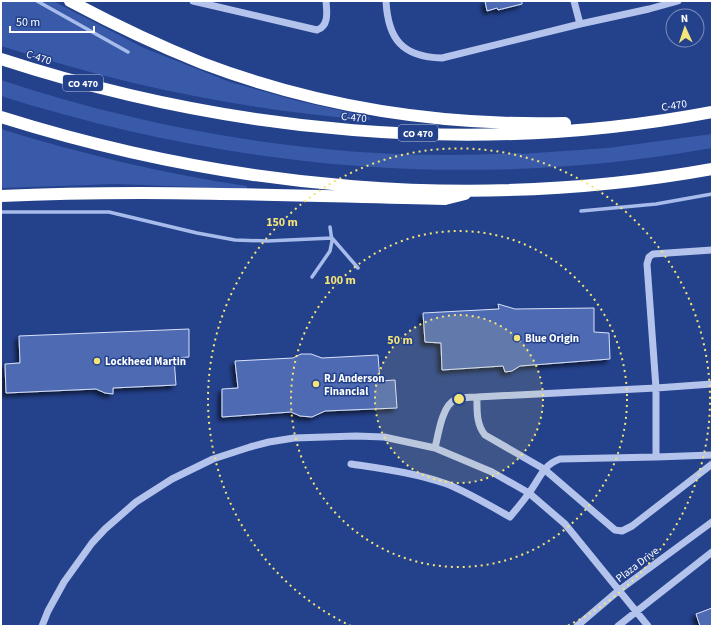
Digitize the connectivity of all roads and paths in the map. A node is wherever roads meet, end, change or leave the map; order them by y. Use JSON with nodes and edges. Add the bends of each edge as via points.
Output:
{"nodes":[{"id":1,"x":70,"y":1,"type":"edge"},
{"id":2,"x":193,"y":1,"type":"edge"},
{"id":3,"x":326,"y":1,"type":"edge"},
{"id":4,"x":386,"y":1,"type":"edge"},
{"id":5,"x":574,"y":1,"type":"edge"},
{"id":6,"x":678,"y":1,"type":"edge"},
{"id":7,"x":580,"y":24,"type":"junction"},
{"id":8,"x":1,"y":59,"type":"edge"},
{"id":9,"x":712,"y":112,"type":"edge"},
{"id":10,"x":1,"y":117,"type":"edge"},
{"id":11,"x":686,"y":117,"type":"junction"},
{"id":12,"x":712,"y":169,"type":"edge"},
{"id":13,"x":484,"y":190,"type":"junction"},
{"id":14,"x":1,"y":196,"type":"edge"},
{"id":15,"x":712,"y":250,"type":"edge"},
{"id":16,"x":712,"y":384,"type":"edge"},
{"id":17,"x":656,"y":388,"type":"junction"},
{"id":18,"x":476,"y":397,"type":"junction"},
{"id":19,"x":435,"y":448,"type":"junction"},
{"id":20,"x":712,"y":455,"type":"edge"},
{"id":21,"x":656,"y":457,"type":"junction"},
{"id":22,"x":351,"y":464,"type":"dead end"},
{"id":23,"x":712,"y":464,"type":"edge"},
{"id":24,"x":544,"y":469,"type":"junction"},
{"id":25,"x":529,"y":493,"type":"junction"},
{"id":26,"x":712,"y":522,"type":"edge"},
{"id":27,"x":712,"y":552,"type":"edge"},
{"id":28,"x":618,"y":591,"type":"junction"},
{"id":29,"x":636,"y":611,"type":"junction"},
{"id":30,"x":42,"y":626,"type":"edge"},
{"id":31,"x":577,"y":626,"type":"edge"},
{"id":32,"x":618,"y":626,"type":"edge"},
{"id":33,"x":648,"y":626,"type":"edge"}],
"edges":[{"from":1,"to":11,"type":"highway","via":[[147,40],[212,67],[291,92],[368,109],[500,123],[566,123],[658,114]]},
{"from":2,"to":3,"type":"street","via":[[317,30],[325,25]]},
{"from":4,"to":7,"type":"street","via":[[387,16],[397,41],[421,57],[442,58]]},
{"from":5,"to":7,"type":"street"},
{"from":6,"to":7,"type":"street"},
{"from":8,"to":11,"type":"highway","name":"C-470","number":"CO 470","via":[[85,84],[175,105],[258,120],[350,130],[504,134],[610,127]]},
{"from":9,"to":11,"type":"highway","name":"C-470","number":"CO 470"},
{"from":10,"to":13,"type":"highway","via":[[110,148],[242,174],[359,187]]},
{"from":12,"to":13,"type":"highway","via":[[609,183]]},
{"from":13,"to":14,"type":"highway","via":[[445,199],[170,193]]},
{"from":15,"to":17,"type":"street","via":[[653,254],[649,258],[647,264]]},
{"from":16,"to":17,"type":"street"},
{"from":17,"to":18,"type":"street"},
{"from":17,"to":21,"type":"street"},
{"from":18,"to":19,"type":"street","via":[[451,401],[443,415]]},
{"from":18,"to":24,"type":"street","via":[[480,429],[485,435]]},
{"from":19,"to":25,"type":"street","via":[[492,472]]},
{"from":19,"to":30,"type":"street","via":[[384,437],[294,438],[243,449],[188,470],[142,498],[105,529],[64,582]]},
{"from":20,"to":21,"type":"street"},
{"from":21,"to":24,"type":"street","via":[[560,459]]},
{"from":22,"to":25,"type":"street","via":[[399,471],[432,480],[465,492],[510,517]]},
{"from":23,"to":24,"type":"street","via":[[622,531],[615,530]]},
{"from":24,"to":25,"type":"street"},
{"from":25,"to":28,"type":"street","via":[[565,524]]},
{"from":26,"to":28,"type":"street","name":"Plaza Drive"},
{"from":27,"to":29,"type":"street"},
{"from":28,"to":29,"type":"street"},
{"from":28,"to":31,"type":"street","name":"Plaza Drive"},
{"from":29,"to":32,"type":"street"},
{"from":29,"to":33,"type":"street"}]}
